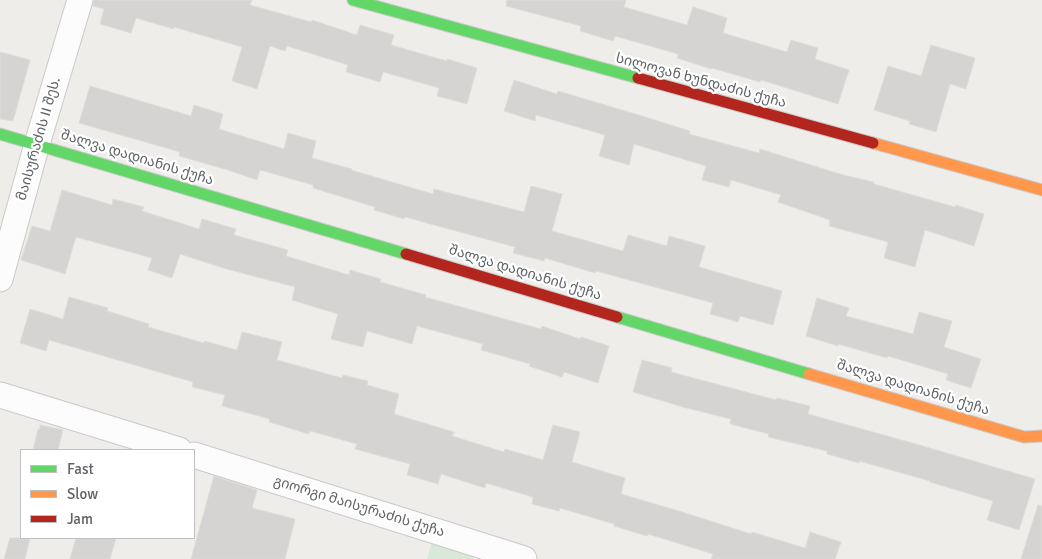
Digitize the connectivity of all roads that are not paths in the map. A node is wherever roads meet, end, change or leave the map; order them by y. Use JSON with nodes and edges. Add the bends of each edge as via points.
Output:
{"nodes":[{"id":1,"x":80,"y":0,"type":"edge"},
{"id":2,"x":353,"y":0,"type":"edge"},
{"id":3,"x":0,"y":134,"type":"edge"},
{"id":4,"x":37,"y":144,"type":"junction"},
{"id":5,"x":1042,"y":190,"type":"edge"},
{"id":6,"x":0,"y":278,"type":"edge"},
{"id":7,"x":0,"y":395,"type":"edge"},
{"id":8,"x":1042,"y":436,"type":"edge"},
{"id":9,"x":176,"y":449,"type":"edge"},
{"id":10,"x":195,"y":455,"type":"edge"},
{"id":11,"x":524,"y":559,"type":"edge"}],
"edges":[{"from":1,"to":4,"type":"street","name":"მაისურაძის II შეს."},
{"from":2,"to":5,"type":"street","name":"სილოვან ხუნდაძის ქუჩა"},
{"from":3,"to":4,"type":"street","name":"შალვა დადიანის ქუჩა"},
{"from":4,"to":6,"type":"street","name":"მაისურაძის II შეს."},
{"from":4,"to":8,"type":"street","name":"შალვა დადიანის ქუჩა","via":[[1015,434]]},
{"from":7,"to":9,"type":"street"},
{"from":10,"to":11,"type":"street","name":"გიორგი მაისურაძის ქუჩა"}]}
